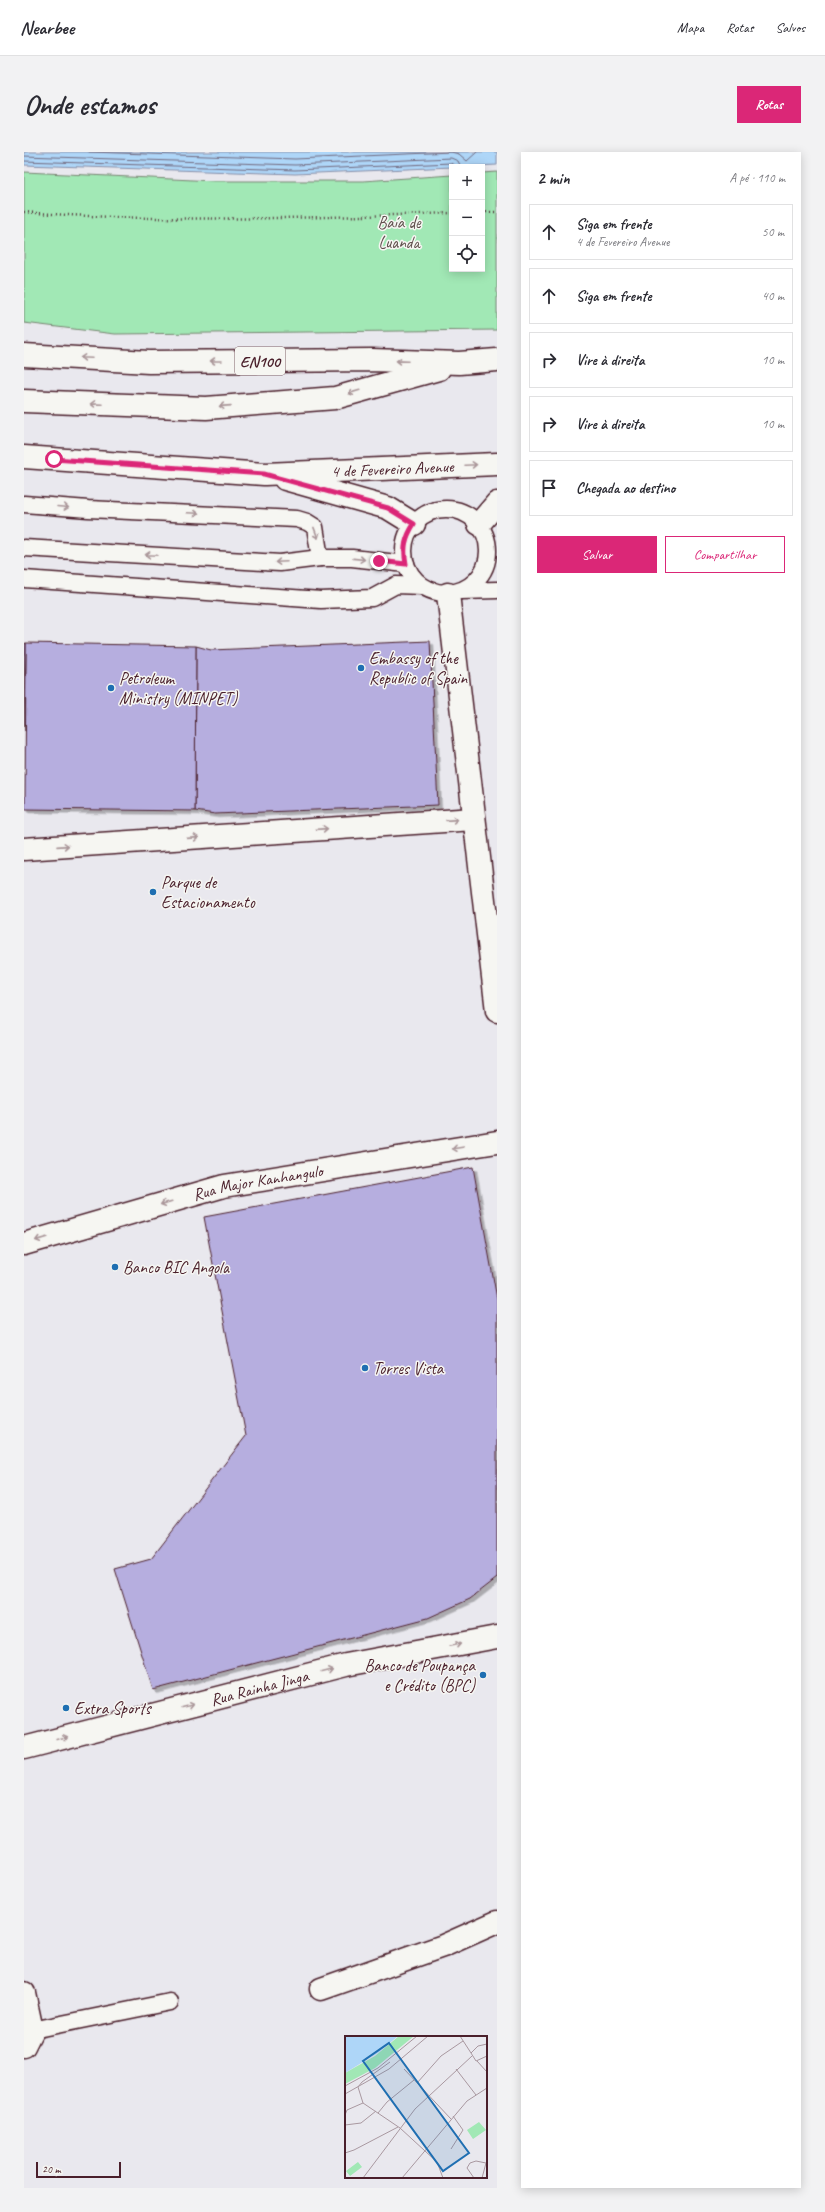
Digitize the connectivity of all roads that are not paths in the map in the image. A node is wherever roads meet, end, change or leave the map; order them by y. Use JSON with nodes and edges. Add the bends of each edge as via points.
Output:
{"nodes":[{"id":1,"x":24,"y":355,"type":"edge"},
{"id":2,"x":497,"y":360,"type":"edge"},
{"id":3,"x":459,"y":363,"type":"junction"},
{"id":4,"x":24,"y":401,"type":"edge"},
{"id":5,"x":24,"y":457,"type":"edge"},
{"id":6,"x":497,"y":464,"type":"edge"},
{"id":7,"x":264,"y":474,"type":"junction"},
{"id":8,"x":497,"y":503,"type":"edge"},
{"id":9,"x":24,"y":504,"type":"edge"},
{"id":10,"x":414,"y":524,"type":"junction"},
{"id":11,"x":479,"y":524,"type":"junction"},
{"id":12,"x":24,"y":548,"type":"edge"},
{"id":13,"x":320,"y":558,"type":"junction"},
{"id":14,"x":493,"y":561,"type":"edge"},
{"id":15,"x":406,"y":564,"type":"junction"},
{"id":16,"x":24,"y":579,"type":"edge"},
{"id":17,"x":422,"y":586,"type":"junction"},
{"id":18,"x":497,"y":590,"type":"edge"},
{"id":19,"x":455,"y":592,"type":"junction"},
{"id":20,"x":474,"y":819,"type":"junction"},
{"id":21,"x":24,"y":849,"type":"edge"},
{"id":22,"x":489,"y":878,"type":"edge"},
{"id":23,"x":497,"y":1011,"type":"edge"},
{"id":24,"x":497,"y":1142,"type":"edge"},
{"id":25,"x":24,"y":1244,"type":"edge"},
{"id":26,"x":497,"y":1637,"type":"edge"},
{"id":27,"x":24,"y":1748,"type":"edge"},
{"id":28,"x":497,"y":1922,"type":"edge"},
{"id":29,"x":321,"y":1989,"type":"dead end"},
{"id":30,"x":24,"y":1997,"type":"edge"},
{"id":31,"x":170,"y":2002,"type":"dead end"},
{"id":32,"x":28,"y":2038,"type":"edge"}],
"edges":[{"from":3,"to":1,"type":"street","number":"EN100","one_way":true,"via":[[372,360],[149,362]]},
{"from":2,"to":3,"type":"street","number":"EN100"},
{"from":3,"to":4,"type":"street","number":"EN100","one_way":true,"via":[[335,398],[206,408]]},
{"from":5,"to":7,"type":"street","name":"4 de Fevereiro Avenue"},
{"from":7,"to":6,"type":"street","name":"4 de Fevereiro Avenue","one_way":true},
{"from":7,"to":10,"type":"street","via":[[388,508]]},
{"from":8,"to":11,"type":"street"},
{"from":9,"to":13,"type":"lane","one_way":true,"via":[[297,519],[315,528]]},
{"from":10,"to":11,"type":"lane","via":[[424,515],[439,509],[467,514]]},
{"from":10,"to":15,"type":"lane","via":[[406,536]]},
{"from":11,"to":14,"type":"lane"},
{"from":13,"to":12,"type":"lane","one_way":true,"via":[[280,563]]},
{"from":13,"to":15,"type":"lane","one_way":true,"via":[[352,558]]},
{"from":14,"to":19,"type":"lane","via":[[474,584]]},
{"from":15,"to":17,"type":"lane","via":[[412,576]]},
{"from":16,"to":17,"type":"lane","via":[[321,600],[372,598],[396,585]]},
{"from":17,"to":19,"type":"lane","via":[[434,592]]},
{"from":18,"to":19,"type":"lane"},
{"from":19,"to":20,"type":"street"},
{"from":21,"to":20,"type":"street","one_way":true},
{"from":20,"to":22,"type":"street"},
{"from":22,"to":23,"type":"street"},
{"from":24,"to":25,"type":"street","name":"Rua Major Kanhangulo","one_way":true,"via":[[224,1186]]},
{"from":27,"to":26,"type":"street","name":"Rua Rainha Jinga","one_way":true,"via":[[346,1665]]},
{"from":28,"to":29,"type":"street","via":[[443,1946]]},
{"from":30,"to":32,"type":"street"},
{"from":31,"to":32,"type":"lane"}]}
